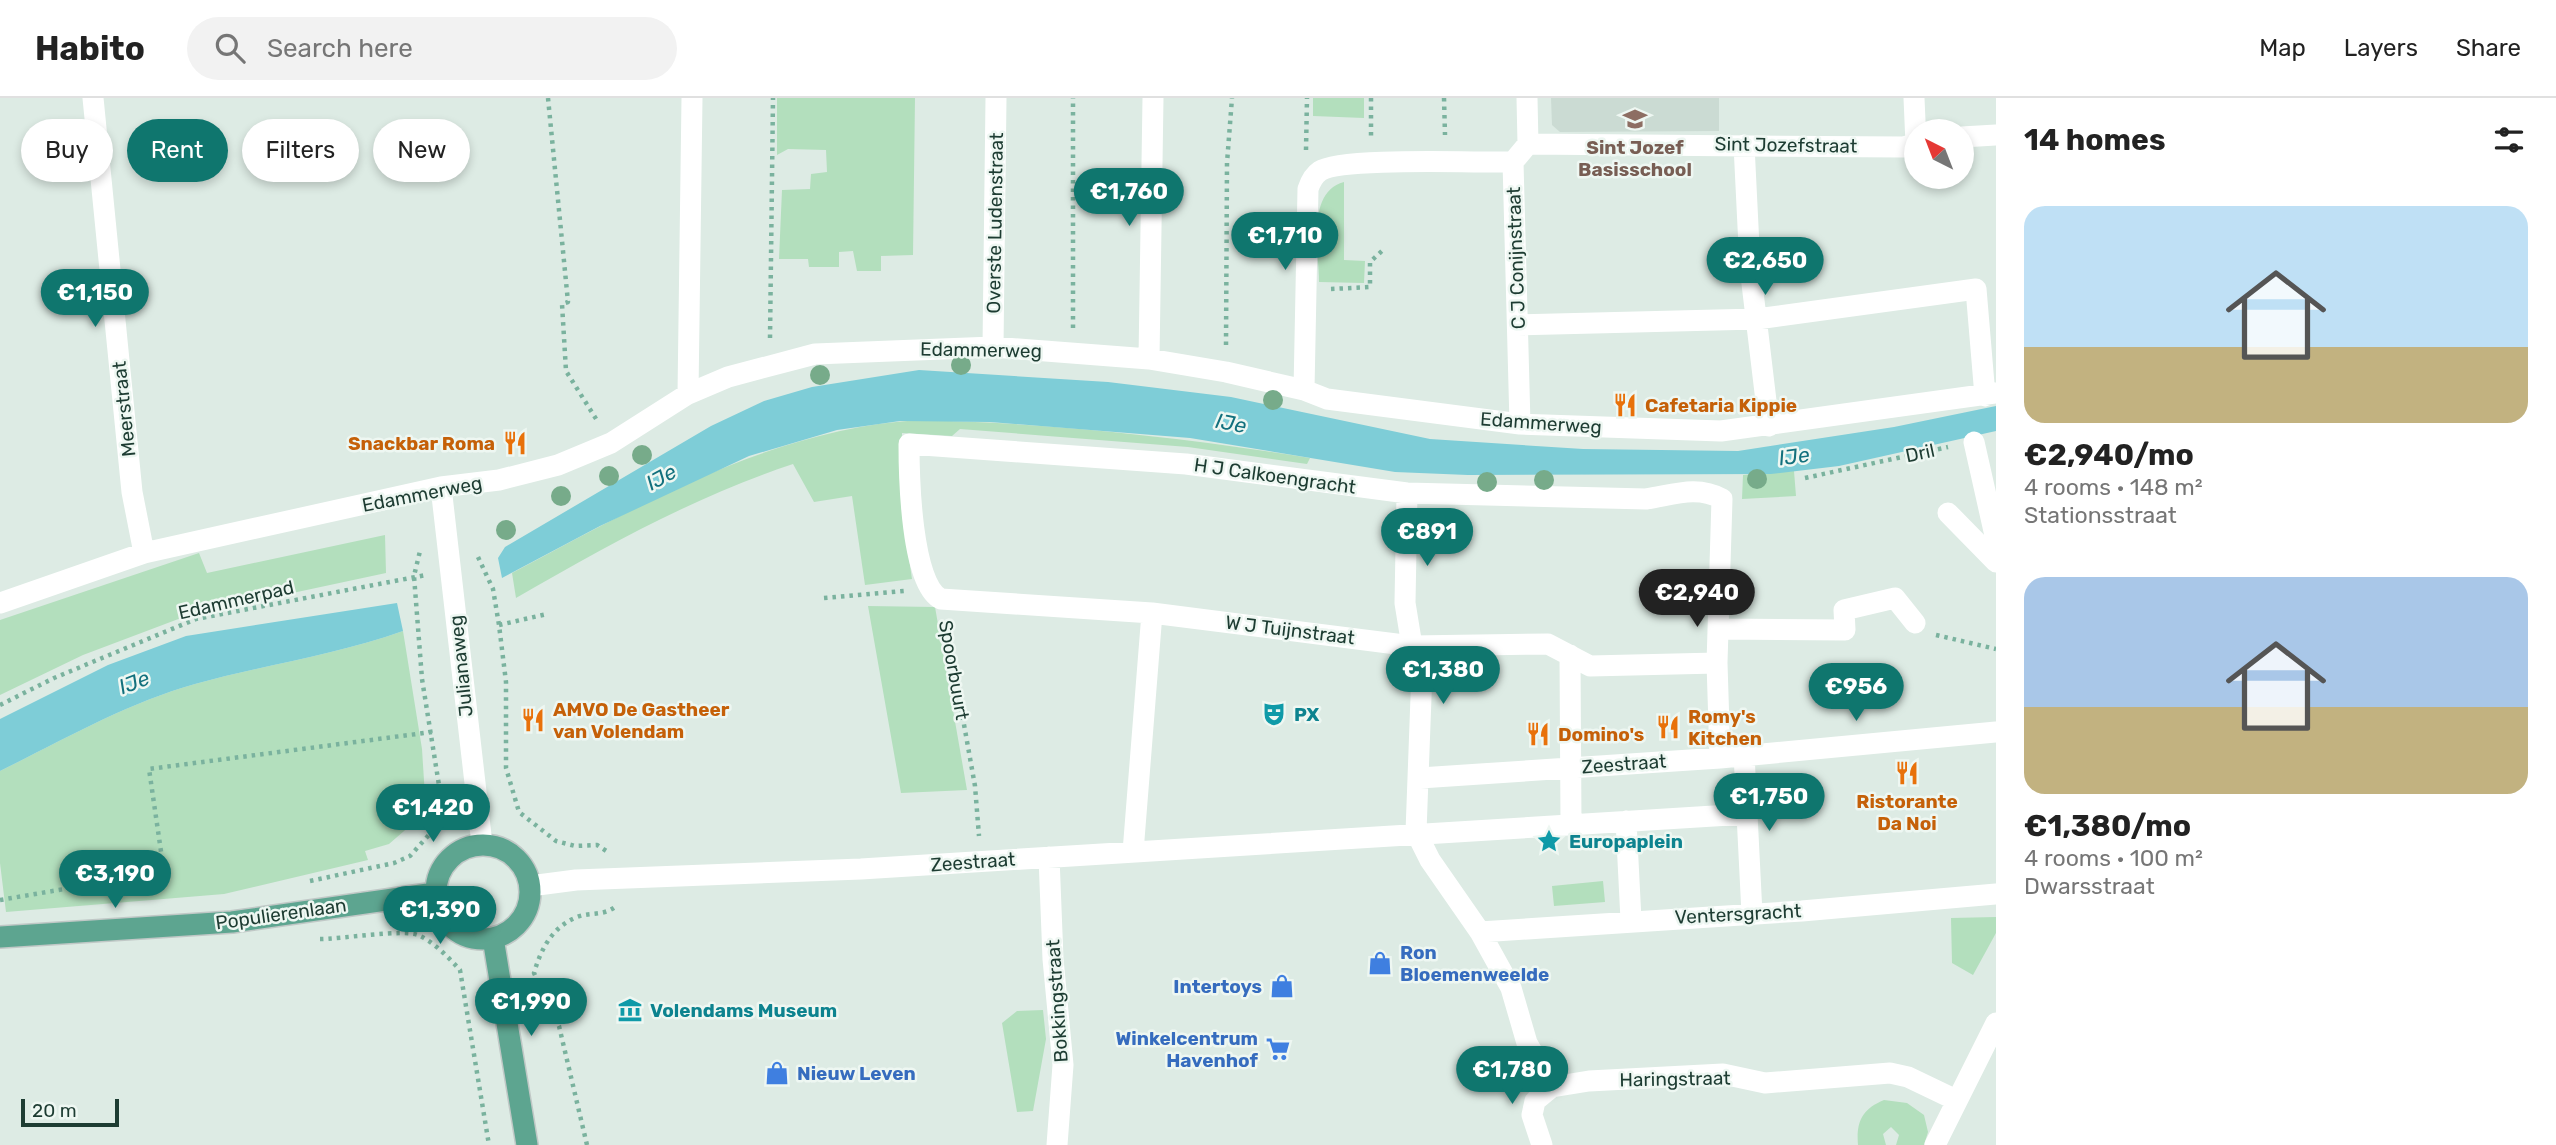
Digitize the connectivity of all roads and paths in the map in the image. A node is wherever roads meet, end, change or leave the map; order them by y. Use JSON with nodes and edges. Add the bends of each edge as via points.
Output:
{"nodes":[{"id":1,"x":93,"y":98,"type":"edge"},
{"id":2,"x":548,"y":98,"type":"edge"},
{"id":3,"x":692,"y":98,"type":"edge"},
{"id":4,"x":773,"y":98,"type":"edge"},
{"id":5,"x":996,"y":98,"type":"edge"},
{"id":6,"x":1073,"y":98,"type":"edge"},
{"id":7,"x":1153,"y":98,"type":"edge"},
{"id":8,"x":1231,"y":98,"type":"edge"},
{"id":9,"x":1307,"y":98,"type":"edge"},
{"id":10,"x":1371,"y":98,"type":"edge"},
{"id":11,"x":1444,"y":98,"type":"edge"},
{"id":12,"x":1527,"y":98,"type":"edge"},
{"id":13,"x":1914,"y":98,"type":"edge"},
{"id":14,"x":1915,"y":119,"type":"edge"},
{"id":15,"x":1996,"y":135,"type":"edge"},
{"id":16,"x":1974,"y":136,"type":"edge"},
{"id":17,"x":1528,"y":144,"type":"junction"},
{"id":18,"x":1744,"y":145,"type":"junction"},
{"id":19,"x":1904,"y":147,"type":"edge"},
{"id":20,"x":1513,"y":162,"type":"junction"},
{"id":21,"x":1371,"y":163,"type":"junction"},
{"id":22,"x":1445,"y":163,"type":"junction"},
{"id":23,"x":1319,"y":172,"type":"junction"},
{"id":24,"x":1383,"y":250,"type":"dead end"},
{"id":25,"x":1306,"y":290,"type":"junction"},
{"id":26,"x":1757,"y":319,"type":"junction"},
{"id":27,"x":1518,"y":325,"type":"junction"},
{"id":28,"x":993,"y":347,"type":"junction"},
{"id":29,"x":1073,"y":354,"type":"junction"},
{"id":30,"x":1149,"y":359,"type":"junction"},
{"id":31,"x":770,"y":363,"type":"junction"},
{"id":32,"x":1226,"y":372,"type":"junction"},
{"id":33,"x":1304,"y":390,"type":"junction"},
{"id":34,"x":688,"y":394,"type":"junction"},
{"id":35,"x":1990,"y":395,"type":"edge"},
{"id":36,"x":593,"y":414,"type":"dead end"},
{"id":37,"x":1520,"y":424,"type":"junction"},
{"id":38,"x":1769,"y":426,"type":"junction"},
{"id":39,"x":1974,"y":442,"type":"joint"},
{"id":40,"x":1805,"y":478,"type":"dead end"},
{"id":41,"x":441,"y":487,"type":"junction"},
{"id":42,"x":1407,"y":493,"type":"junction"},
{"id":43,"x":1948,"y":513,"type":"dead end"},
{"id":44,"x":1996,"y":540,"type":"edge"},
{"id":45,"x":422,"y":545,"type":"dead end"},
{"id":46,"x":475,"y":548,"type":"dead end"},
{"id":47,"x":144,"y":553,"type":"junction"},
{"id":48,"x":1996,"y":562,"type":"edge"},
{"id":49,"x":451,"y":572,"type":"junction"},
{"id":50,"x":414,"y":576,"type":"junction"},
{"id":51,"x":935,"y":594,"type":"junction"},
{"id":52,"x":824,"y":598,"type":"dead end"},
{"id":53,"x":0,"y":603,"type":"edge"},
{"id":54,"x":1152,"y":613,"type":"junction"},
{"id":55,"x":547,"y":614,"type":"dead end"},
{"id":56,"x":1915,"y":622,"type":"joint"},
{"id":57,"x":499,"y":625,"type":"junction"},
{"id":58,"x":1718,"y":629,"type":"junction"},
{"id":59,"x":1412,"y":646,"type":"junction"},
{"id":60,"x":1996,"y":649,"type":"edge"},
{"id":61,"x":1570,"y":655,"type":"junction"},
{"id":62,"x":1717,"y":663,"type":"junction"},
{"id":63,"x":0,"y":705,"type":"edge"},
{"id":64,"x":432,"y":732,"type":"junction"},
{"id":65,"x":1996,"y":732,"type":"edge"},
{"id":66,"x":1744,"y":754,"type":"junction"},
{"id":67,"x":1720,"y":758,"type":"junction"},
{"id":68,"x":1569,"y":768,"type":"junction"},
{"id":69,"x":1420,"y":778,"type":"junction"},
{"id":70,"x":1746,"y":814,"type":"junction"},
{"id":71,"x":1626,"y":821,"type":"junction"},
{"id":72,"x":1571,"y":824,"type":"junction"},
{"id":73,"x":1416,"y":832,"type":"junction"},
{"id":74,"x":482,"y":844,"type":"junction"},
{"id":75,"x":1133,"y":852,"type":"junction"},
{"id":76,"x":615,"y":856,"type":"dead end"},
{"id":77,"x":1049,"y":857,"type":"junction"},
{"id":78,"x":982,"y":862,"type":"junction"},
{"id":79,"x":300,"y":884,"type":"dead end"},
{"id":80,"x":530,"y":886,"type":"junction"},
{"id":81,"x":435,"y":893,"type":"junction"},
{"id":82,"x":1996,"y":894,"type":"edge"},
{"id":83,"x":0,"y":900,"type":"edge"},
{"id":84,"x":617,"y":905,"type":"dead end"},
{"id":85,"x":1752,"y":914,"type":"junction"},
{"id":86,"x":1631,"y":920,"type":"junction"},
{"id":87,"x":1480,"y":932,"type":"junction"},
{"id":88,"x":0,"y":937,"type":"edge"},
{"id":89,"x":493,"y":938,"type":"junction"},
{"id":90,"x":312,"y":940,"type":"dead end"},
{"id":91,"x":1996,"y":1023,"type":"edge"},
{"id":92,"x":1552,"y":1087,"type":"junction"},
{"id":93,"x":1956,"y":1100,"type":"junction"},
{"id":94,"x":1938,"y":1140,"type":"edge"},
{"id":95,"x":489,"y":1145,"type":"edge"},
{"id":96,"x":527,"y":1145,"type":"edge"},
{"id":97,"x":587,"y":1145,"type":"edge"},
{"id":98,"x":1057,"y":1145,"type":"edge"},
{"id":99,"x":1542,"y":1145,"type":"edge"}],
"edges":[{"from":1,"to":47,"type":"street","name":"Meerstraat","via":[[132,492]]},
{"from":2,"to":36,"type":"path","via":[[568,302],[562,304],[566,371]]},
{"from":3,"to":34,"type":"street"},
{"from":4,"to":31,"type":"path"},
{"from":5,"to":28,"type":"street","name":"Overste Ludenstraat"},
{"from":6,"to":29,"type":"path"},
{"from":7,"to":30,"type":"street"},
{"from":8,"to":32,"type":"path"},
{"from":9,"to":23,"type":"path","via":[[1306,153]]},
{"from":10,"to":21,"type":"path"},
{"from":11,"to":22,"type":"path"},
{"from":12,"to":17,"type":"street"},
{"from":13,"to":14,"type":"street"},
{"from":15,"to":16,"type":"street"},
{"from":17,"to":18,"type":"street","name":"Sint Jozefstraat"},
{"from":17,"to":20,"type":"street","name":"C J Conijnstraat"},
{"from":18,"to":19,"type":"street","name":"Sint Jozefstraat"},
{"from":18,"to":26,"type":"street"},
{"from":20,"to":22,"type":"street"},
{"from":20,"to":27,"type":"street","name":"C J Conijnstraat"},
{"from":21,"to":22,"type":"street"},
{"from":21,"to":23,"type":"street"},
{"from":23,"to":25,"type":"street","via":[[1308,189]]},
{"from":24,"to":25,"type":"path","via":[[1370,262],[1370,287]]},
{"from":25,"to":33,"type":"street"},
{"from":26,"to":27,"type":"street"},
{"from":26,"to":35,"type":"street","via":[[1976,289]]},
{"from":26,"to":38,"type":"street"},
{"from":27,"to":37,"type":"street","name":"C J Conijnstraat"},
{"from":28,"to":29,"type":"street","name":"Edammerweg"},
{"from":28,"to":31,"type":"street","name":"Edammerweg","via":[[855,350]]},
{"from":29,"to":30,"type":"street","name":"Edammerweg"},
{"from":30,"to":32,"type":"street","name":"Edammerweg"},
{"from":31,"to":34,"type":"street","name":"Edammerweg"},
{"from":32,"to":33,"type":"street","name":"Edammerweg"},
{"from":33,"to":37,"type":"street","name":"Edammerweg","via":[[1355,404]]},
{"from":34,"to":41,"type":"street","name":"Edammerweg","via":[[639,428],[584,456],[499,480]]},
{"from":35,"to":38,"type":"street","name":"Edammerweg"},
{"from":37,"to":38,"type":"street","name":"Edammerweg","via":[[1721,431]]},
{"from":39,"to":40,"type":"path","name":"Dril"},
{"from":39,"to":44,"type":"street"},
{"from":41,"to":47,"type":"street","name":"Edammerweg"},
{"from":41,"to":49,"type":"street","name":"Julianaweg"},
{"from":42,"to":51,"type":"street","name":"H J Calkoengracht","via":[[1186,464],[909,444],[922,574]]},
{"from":42,"to":58,"type":"street","name":"H J Calkoengracht","via":[[1646,499],[1699,491],[1722,499]]},
{"from":42,"to":59,"type":"street","via":[[1405,603]]},
{"from":43,"to":48,"type":"street"},
{"from":45,"to":50,"type":"path"},
{"from":46,"to":57,"type":"path","via":[[493,590]]},
{"from":47,"to":53,"type":"street","name":"Edammerweg"},
{"from":49,"to":50,"type":"path","name":"Edammerpad"},
{"from":49,"to":74,"type":"street","name":"Julianaweg"},
{"from":50,"to":63,"type":"path","name":"Edammerpad","via":[[196,620]]},
{"from":50,"to":64,"type":"path","via":[[422,679]]},
{"from":51,"to":52,"type":"path"},
{"from":51,"to":54,"type":"street","name":"W J Tuijnstraat"},
{"from":51,"to":78,"type":"path","name":"Spoorbuurt","via":[[975,786]]},
{"from":54,"to":59,"type":"street","name":"W J Tuijnstraat"},
{"from":54,"to":75,"type":"street"},
{"from":55,"to":57,"type":"path"},
{"from":56,"to":58,"type":"street","via":[[1895,598],[1844,610],[1845,629]]},
{"from":56,"to":60,"type":"path","via":[[1925,633]]},
{"from":57,"to":76,"type":"path","via":[[506,682],[506,768],[519,811],[556,841],[597,845]]},
{"from":58,"to":62,"type":"street"},
{"from":59,"to":61,"type":"street","name":"W J Tuijnstraat","via":[[1548,644]]},
{"from":59,"to":69,"type":"street","via":[[1422,670]]},
{"from":61,"to":62,"type":"street","name":"W J Tuijnstraat","via":[[1590,666]]},
{"from":61,"to":68,"type":"street"},
{"from":62,"to":67,"type":"street"},
{"from":64,"to":79,"type":"path","via":[[442,804],[436,827],[424,842],[394,863]]},
{"from":64,"to":83,"type":"path","via":[[149,769],[164,872]]},
{"from":65,"to":66,"type":"street","name":"Zeestraat"},
{"from":66,"to":67,"type":"street","name":"Zeestraat"},
{"from":66,"to":70,"type":"street"},
{"from":67,"to":68,"type":"street","name":"Zeestraat"},
{"from":68,"to":69,"type":"street","name":"Zeestraat"},
{"from":68,"to":72,"type":"street"},
{"from":69,"to":73,"type":"street"},
{"from":70,"to":71,"type":"street"},
{"from":70,"to":85,"type":"street"},
{"from":71,"to":72,"type":"street"},
{"from":71,"to":86,"type":"street"},
{"from":72,"to":73,"type":"street"},
{"from":73,"to":75,"type":"street","name":"Zeestraat"},
{"from":73,"to":87,"type":"street"},
{"from":74,"to":80,"type":"main road","via":[[514,856]]},
{"from":74,"to":81,"type":"main road","via":[[464,848],[449,859],[438,874]]},
{"from":75,"to":77,"type":"street","name":"Zeestraat"},
{"from":77,"to":78,"type":"street","name":"Zeestraat"},
{"from":77,"to":98,"type":"street","name":"Bokkingstraat","via":[[1063,1065]]},
{"from":78,"to":80,"type":"street","name":"Zeestraat","via":[[576,880]]},
{"from":80,"to":89,"type":"main road","via":[[522,920]]},
{"from":81,"to":88,"type":"main road","name":"Populierenlaan","via":[[232,922]]},
{"from":81,"to":89,"type":"main road","via":[[440,913],[453,930],[472,938]]},
{"from":82,"to":85,"type":"street","name":"Ventersgracht"},
{"from":84,"to":97,"type":"path","via":[[607,912],[578,916],[555,930],[541,949],[534,973],[559,1026]]},
{"from":85,"to":86,"type":"street","name":"Ventersgracht"},
{"from":86,"to":87,"type":"street","name":"Ventersgracht"},
{"from":87,"to":92,"type":"street","via":[[1511,988],[1527,1043]]},
{"from":89,"to":96,"type":"main road"},
{"from":90,"to":95,"type":"path","via":[[401,932],[417,935],[446,954],[460,970]]},
{"from":91,"to":93,"type":"street"},
{"from":92,"to":93,"type":"street","name":"Haringstraat","via":[[1723,1074],[1765,1083],[1890,1073]]},
{"from":92,"to":99,"type":"street","via":[[1535,1101],[1532,1115]]},
{"from":93,"to":94,"type":"street"}]}
